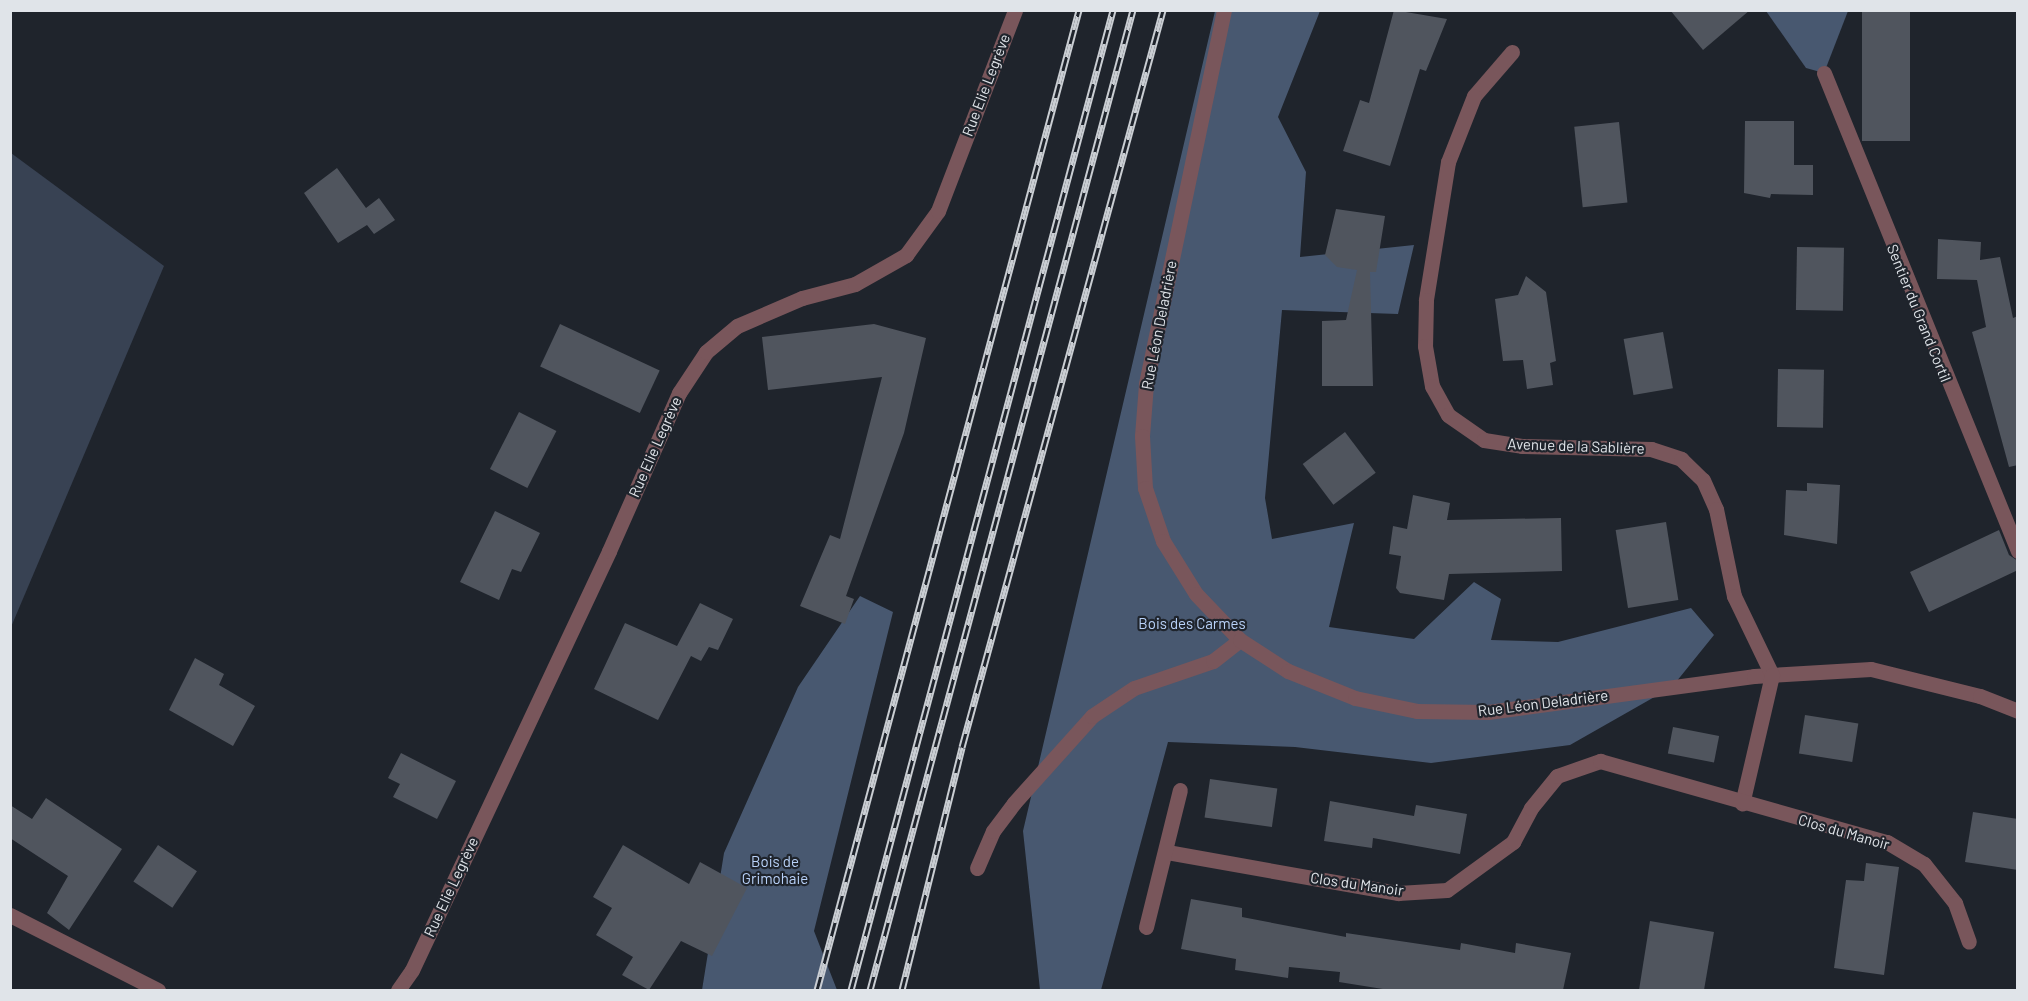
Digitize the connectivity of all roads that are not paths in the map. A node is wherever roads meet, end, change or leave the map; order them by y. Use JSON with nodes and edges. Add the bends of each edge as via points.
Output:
{"nodes":[{"id":1,"x":1015,"y":10,"type":"edge"},
{"id":2,"x":1224,"y":10,"type":"edge"},
{"id":3,"x":1512,"y":52,"type":"dead end"},
{"id":4,"x":1824,"y":73,"type":"dead end"},
{"id":5,"x":2018,"y":551,"type":"edge"},
{"id":6,"x":1240,"y":640,"type":"junction"},
{"id":7,"x":1772,"y":675,"type":"junction"},
{"id":8,"x":2018,"y":711,"type":"edge"},
{"id":9,"x":1180,"y":790,"type":"dead end"},
{"id":10,"x":1742,"y":804,"type":"junction"},
{"id":11,"x":1167,"y":852,"type":"junction"},
{"id":12,"x":976,"y":868,"type":"dead end"},
{"id":13,"x":10,"y":915,"type":"edge"},
{"id":14,"x":1146,"y":927,"type":"dead end"},
{"id":15,"x":1969,"y":942,"type":"dead end"},
{"id":16,"x":158,"y":990,"type":"edge"},
{"id":17,"x":398,"y":990,"type":"edge"}],
"edges":[{"from":1,"to":17,"type":"street","name":"Rue Elie Legrève","via":[[938,211],[906,255],[855,284],[801,298],[737,326],[706,352],[679,393],[412,970]]},
{"from":2,"to":6,"type":"street","name":"Rue Léon Deladrière","via":[[1146,384],[1142,436],[1145,488],[1163,541],[1196,594]]},
{"from":3,"to":7,"type":"street","name":"Avenue de la Sablière","via":[[1474,96],[1448,162],[1426,300],[1425,346],[1432,386],[1448,415],[1484,440],[1522,446],[1651,449],[1687,463],[1710,492],[1734,596]]},
{"from":4,"to":5,"type":"street","name":"Sentier du Grand Cortil"},
{"from":6,"to":7,"type":"street","name":"Rue Léon Deladrière","via":[[1307,679],[1355,698],[1417,711],[1488,712]]},
{"from":6,"to":12,"type":"street","via":[[1213,661],[1134,688],[1092,716],[1014,802],[993,831]]},
{"from":7,"to":8,"type":"street","name":"Rue Léon Deladrière","via":[[1871,669],[1980,696]]},
{"from":7,"to":10,"type":"street"},
{"from":9,"to":11,"type":"street"},
{"from":10,"to":11,"type":"street","name":"Clos du Manoir","via":[[1600,762],[1557,776],[1531,808],[1513,843],[1446,890],[1398,893]]},
{"from":10,"to":15,"type":"street","name":"Clos du Manoir","via":[[1887,842],[1924,864],[1955,903]]},
{"from":11,"to":14,"type":"street"},
{"from":13,"to":16,"type":"street"}]}
